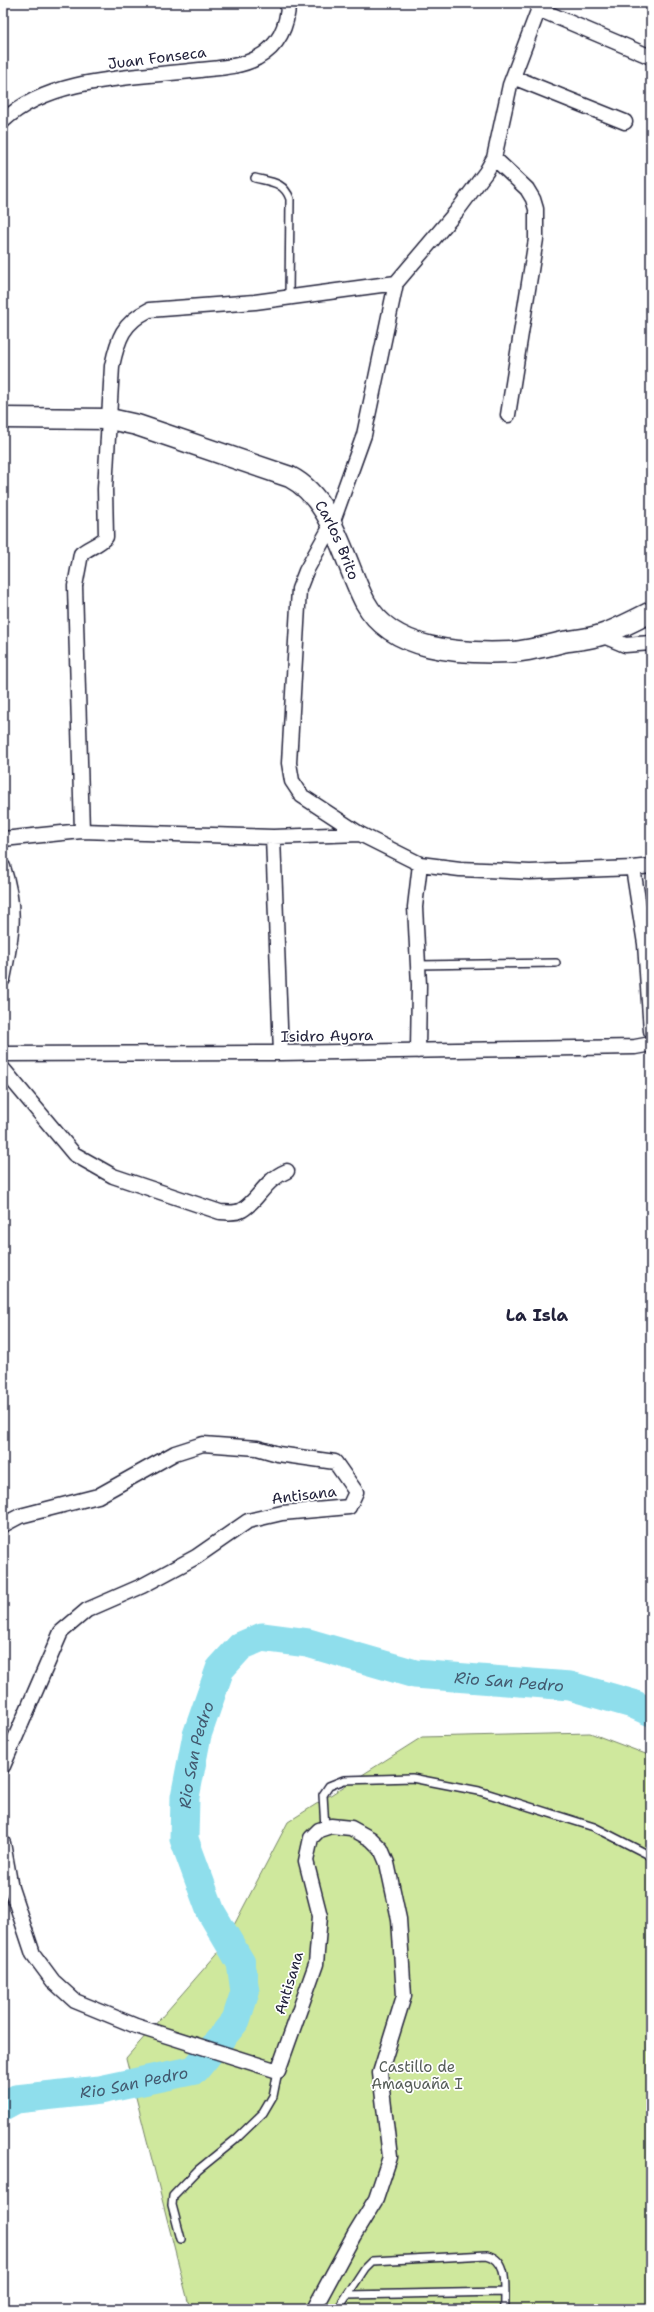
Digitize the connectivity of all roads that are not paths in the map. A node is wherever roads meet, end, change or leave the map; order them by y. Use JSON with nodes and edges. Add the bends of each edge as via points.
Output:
{"nodes":[{"id":1,"x":288,"y":3,"type":"edge"},
{"id":2,"x":539,"y":6,"type":"edge"},
{"id":3,"x":651,"y":57,"type":"edge"},
{"id":4,"x":513,"y":77,"type":"junction"},
{"id":5,"x":3,"y":121,"type":"edge"},
{"id":6,"x":625,"y":122,"type":"dead end"},
{"id":7,"x":494,"y":158,"type":"junction"},
{"id":8,"x":255,"y":178,"type":"dead end"},
{"id":9,"x":396,"y":283,"type":"junction"},
{"id":10,"x":289,"y":298,"type":"junction"},
{"id":11,"x":508,"y":415,"type":"dead end"},
{"id":12,"x":3,"y":418,"type":"edge"},
{"id":13,"x":110,"y":419,"type":"junction"},
{"id":14,"x":332,"y":524,"type":"junction"},
{"id":15,"x":651,"y":612,"type":"edge"},
{"id":16,"x":601,"y":635,"type":"junction"},
{"id":17,"x":651,"y":643,"type":"edge"},
{"id":18,"x":82,"y":831,"type":"junction"},
{"id":19,"x":360,"y":834,"type":"junction"},
{"id":20,"x":273,"y":837,"type":"junction"},
{"id":21,"x":3,"y":839,"type":"edge"},
{"id":22,"x":420,"y":864,"type":"junction"},
{"id":23,"x":3,"y":866,"type":"edge"},
{"id":24,"x":651,"y":866,"type":"edge"},
{"id":25,"x":633,"y":868,"type":"junction"},
{"id":26,"x":556,"y":963,"type":"dead end"},
{"id":27,"x":418,"y":965,"type":"junction"},
{"id":28,"x":3,"y":979,"type":"edge"},
{"id":29,"x":651,"y":1031,"type":"edge"},
{"id":30,"x":651,"y":1044,"type":"edge"},
{"id":31,"x":418,"y":1051,"type":"junction"},
{"id":32,"x":3,"y":1054,"type":"edge"},
{"id":33,"x":281,"y":1054,"type":"junction"},
{"id":34,"x":3,"y":1069,"type":"edge"},
{"id":35,"x":287,"y":1171,"type":"dead end"},
{"id":36,"x":3,"y":1525,"type":"edge"},
{"id":37,"x":3,"y":1766,"type":"edge"},
{"id":38,"x":325,"y":1828,"type":"junction"},
{"id":39,"x":3,"y":1843,"type":"edge"},
{"id":40,"x":651,"y":1856,"type":"edge"},
{"id":41,"x":278,"y":2071,"type":"junction"},
{"id":42,"x":181,"y":2239,"type":"dead end"},
{"id":43,"x":504,"y":2292,"type":"junction"},
{"id":44,"x":348,"y":2295,"type":"junction"},
{"id":45,"x":314,"y":2309,"type":"edge"},
{"id":46,"x":338,"y":2309,"type":"edge"},
{"id":47,"x":505,"y":2309,"type":"edge"}],
"edges":[{"from":1,"to":5,"type":"street","name":"Juan Fonseca","via":[[286,24],[281,35],[257,58],[210,69],[84,83],[40,98],[14,111]]},
{"from":2,"to":3,"type":"street"},
{"from":2,"to":4,"type":"street"},
{"from":4,"to":6,"type":"street"},
{"from":4,"to":7,"type":"street"},
{"from":7,"to":9,"type":"street","via":[[457,211]]},
{"from":7,"to":11,"type":"street","via":[[527,189],[536,210],[536,239]]},
{"from":8,"to":10,"type":"lane","via":[[284,187],[290,199]]},
{"from":9,"to":10,"type":"street"},
{"from":9,"to":14,"type":"street","via":[[364,435]]},
{"from":10,"to":13,"type":"street","via":[[149,310],[134,318],[123,330],[112,366]]},
{"from":12,"to":13,"type":"street","name":"Carlos Brito"},
{"from":13,"to":14,"type":"street","name":"Carlos Brito","via":[[137,425],[301,482],[310,490]]},
{"from":13,"to":18,"type":"street","via":[[105,490],[106,537],[80,554],[75,586]]},
{"from":14,"to":16,"type":"street","name":"Carlos Brito","via":[[366,603],[395,634],[415,643],[463,651],[513,652]]},
{"from":14,"to":19,"type":"street","via":[[299,588],[289,763],[292,781],[302,796]]},
{"from":15,"to":16,"type":"street","name":"Carlos Brito"},
{"from":16,"to":17,"type":"street","via":[[625,645]]},
{"from":18,"to":20,"type":"street"},
{"from":18,"to":21,"type":"street"},
{"from":19,"to":20,"type":"street"},
{"from":19,"to":22,"type":"street"},
{"from":20,"to":33,"type":"street"},
{"from":22,"to":25,"type":"street","via":[[460,869],[530,872]]},
{"from":22,"to":27,"type":"street","via":[[415,907]]},
{"from":23,"to":28,"type":"street","via":[[13,912]]},
{"from":24,"to":25,"type":"street"},
{"from":25,"to":29,"type":"street","via":[[645,944]]},
{"from":26,"to":27,"type":"lane"},
{"from":27,"to":31,"type":"street"},
{"from":30,"to":31,"type":"street","name":"Isidro Ayora","via":[[635,1047]]},
{"from":31,"to":33,"type":"street","name":"Isidro Ayora"},
{"from":32,"to":33,"type":"street","name":"Isidro Ayora"},
{"from":34,"to":35,"type":"street","via":[[74,1154],[113,1176],[220,1212],[235,1212],[241,1211],[249,1204],[267,1183]]},
{"from":36,"to":37,"type":"street","name":"Antisana","via":[[20,1516],[98,1496],[175,1453],[203,1444],[257,1448],[278,1454],[335,1462],[356,1492],[349,1507],[282,1513],[248,1521],[196,1557],[142,1586],[87,1610],[61,1632]]},
{"from":38,"to":40,"type":"lane","via":[[323,1795],[329,1786],[344,1780],[412,1778],[479,1792],[594,1827]]},
{"from":38,"to":41,"type":"street","name":"Antisana","via":[[311,1838],[306,1861],[320,1916],[316,1964]]},
{"from":38,"to":45,"type":"street","via":[[351,1828],[371,1839],[381,1849],[387,1863],[399,1919],[404,1996],[380,2073],[390,2157],[376,2199]]},
{"from":39,"to":41,"type":"street","via":[[11,1888],[33,1954],[53,1981],[75,2001],[104,2014]]},
{"from":41,"to":42,"type":"lane","via":[[273,2096],[263,2113],[192,2175],[173,2196],[172,2205]]},
{"from":43,"to":44,"type":"lane"},
{"from":43,"to":44,"type":"lane","via":[[503,2267],[496,2258],[487,2255],[372,2261]]},
{"from":43,"to":47,"type":"lane"},
{"from":44,"to":46,"type":"lane"}]}
